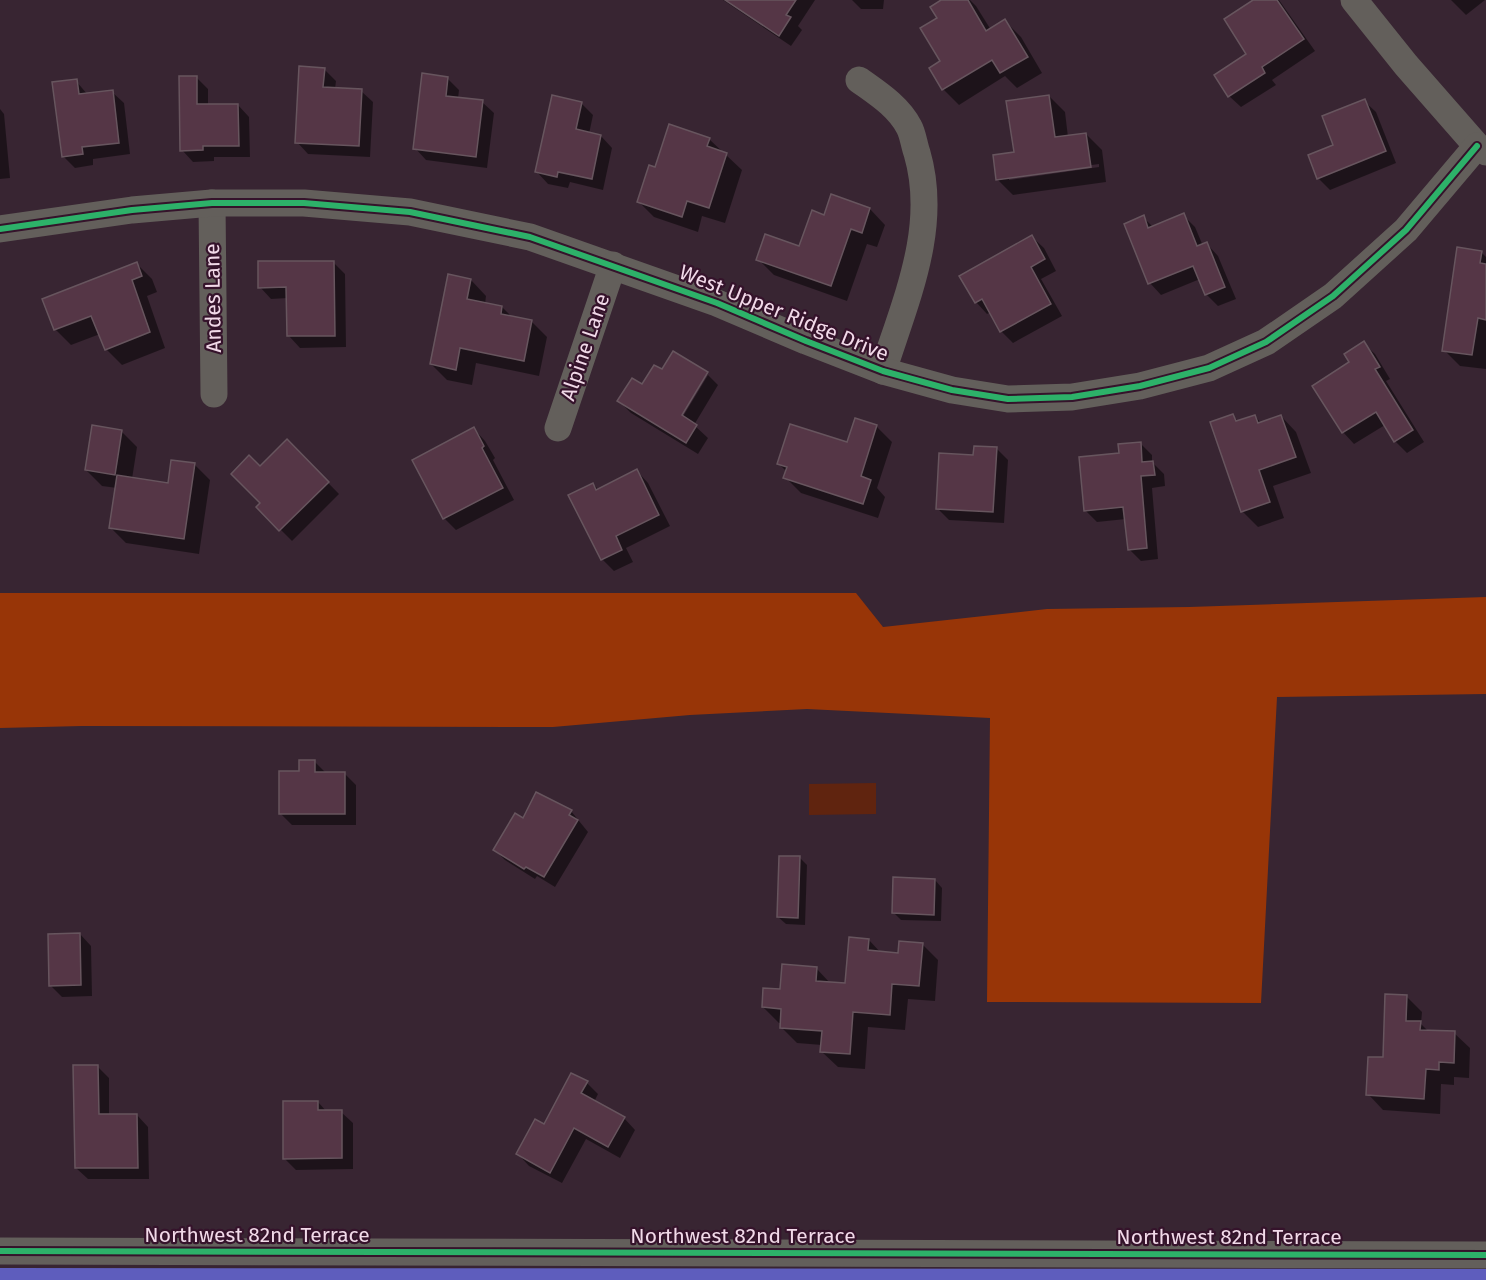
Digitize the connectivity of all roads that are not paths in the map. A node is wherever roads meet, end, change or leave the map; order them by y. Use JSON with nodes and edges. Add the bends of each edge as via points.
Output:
{"nodes":[{"id":1,"x":1354,"y":0,"type":"edge"},
{"id":2,"x":859,"y":80,"type":"dead end"},
{"id":3,"x":1481,"y":149,"type":"edge"},
{"id":4,"x":212,"y":203,"type":"junction"},
{"id":5,"x":0,"y":229,"type":"edge"},
{"id":6,"x":613,"y":265,"type":"junction"},
{"id":7,"x":883,"y":371,"type":"junction"},
{"id":8,"x":214,"y":394,"type":"dead end"},
{"id":9,"x":558,"y":428,"type":"dead end"},
{"id":10,"x":0,"y":1251,"type":"edge"},
{"id":11,"x":1486,"y":1255,"type":"edge"}],
"edges":[{"from":1,"to":3,"type":"street"},
{"from":2,"to":7,"type":"street","via":[[890,103],[909,127],[920,165],[925,209],[918,260]]},
{"from":3,"to":7,"type":"street","name":"West Upper Ridge Drive","via":[[1406,230],[1333,296],[1266,342],[1209,368],[1140,386],[1072,397],[1008,399],[952,390]]},
{"from":4,"to":5,"type":"street","name":"West Upper Ridge Drive"},
{"from":4,"to":6,"type":"street","name":"West Upper Ridge Drive","via":[[304,203],[411,212],[530,237]]},
{"from":4,"to":8,"type":"street","name":"Andes Lane"},
{"from":6,"to":7,"type":"street","name":"West Upper Ridge Drive"},
{"from":6,"to":9,"type":"street","name":"Alpine Lane"},
{"from":10,"to":11,"type":"street","name":"Northwest 82nd Terrace"}]}
